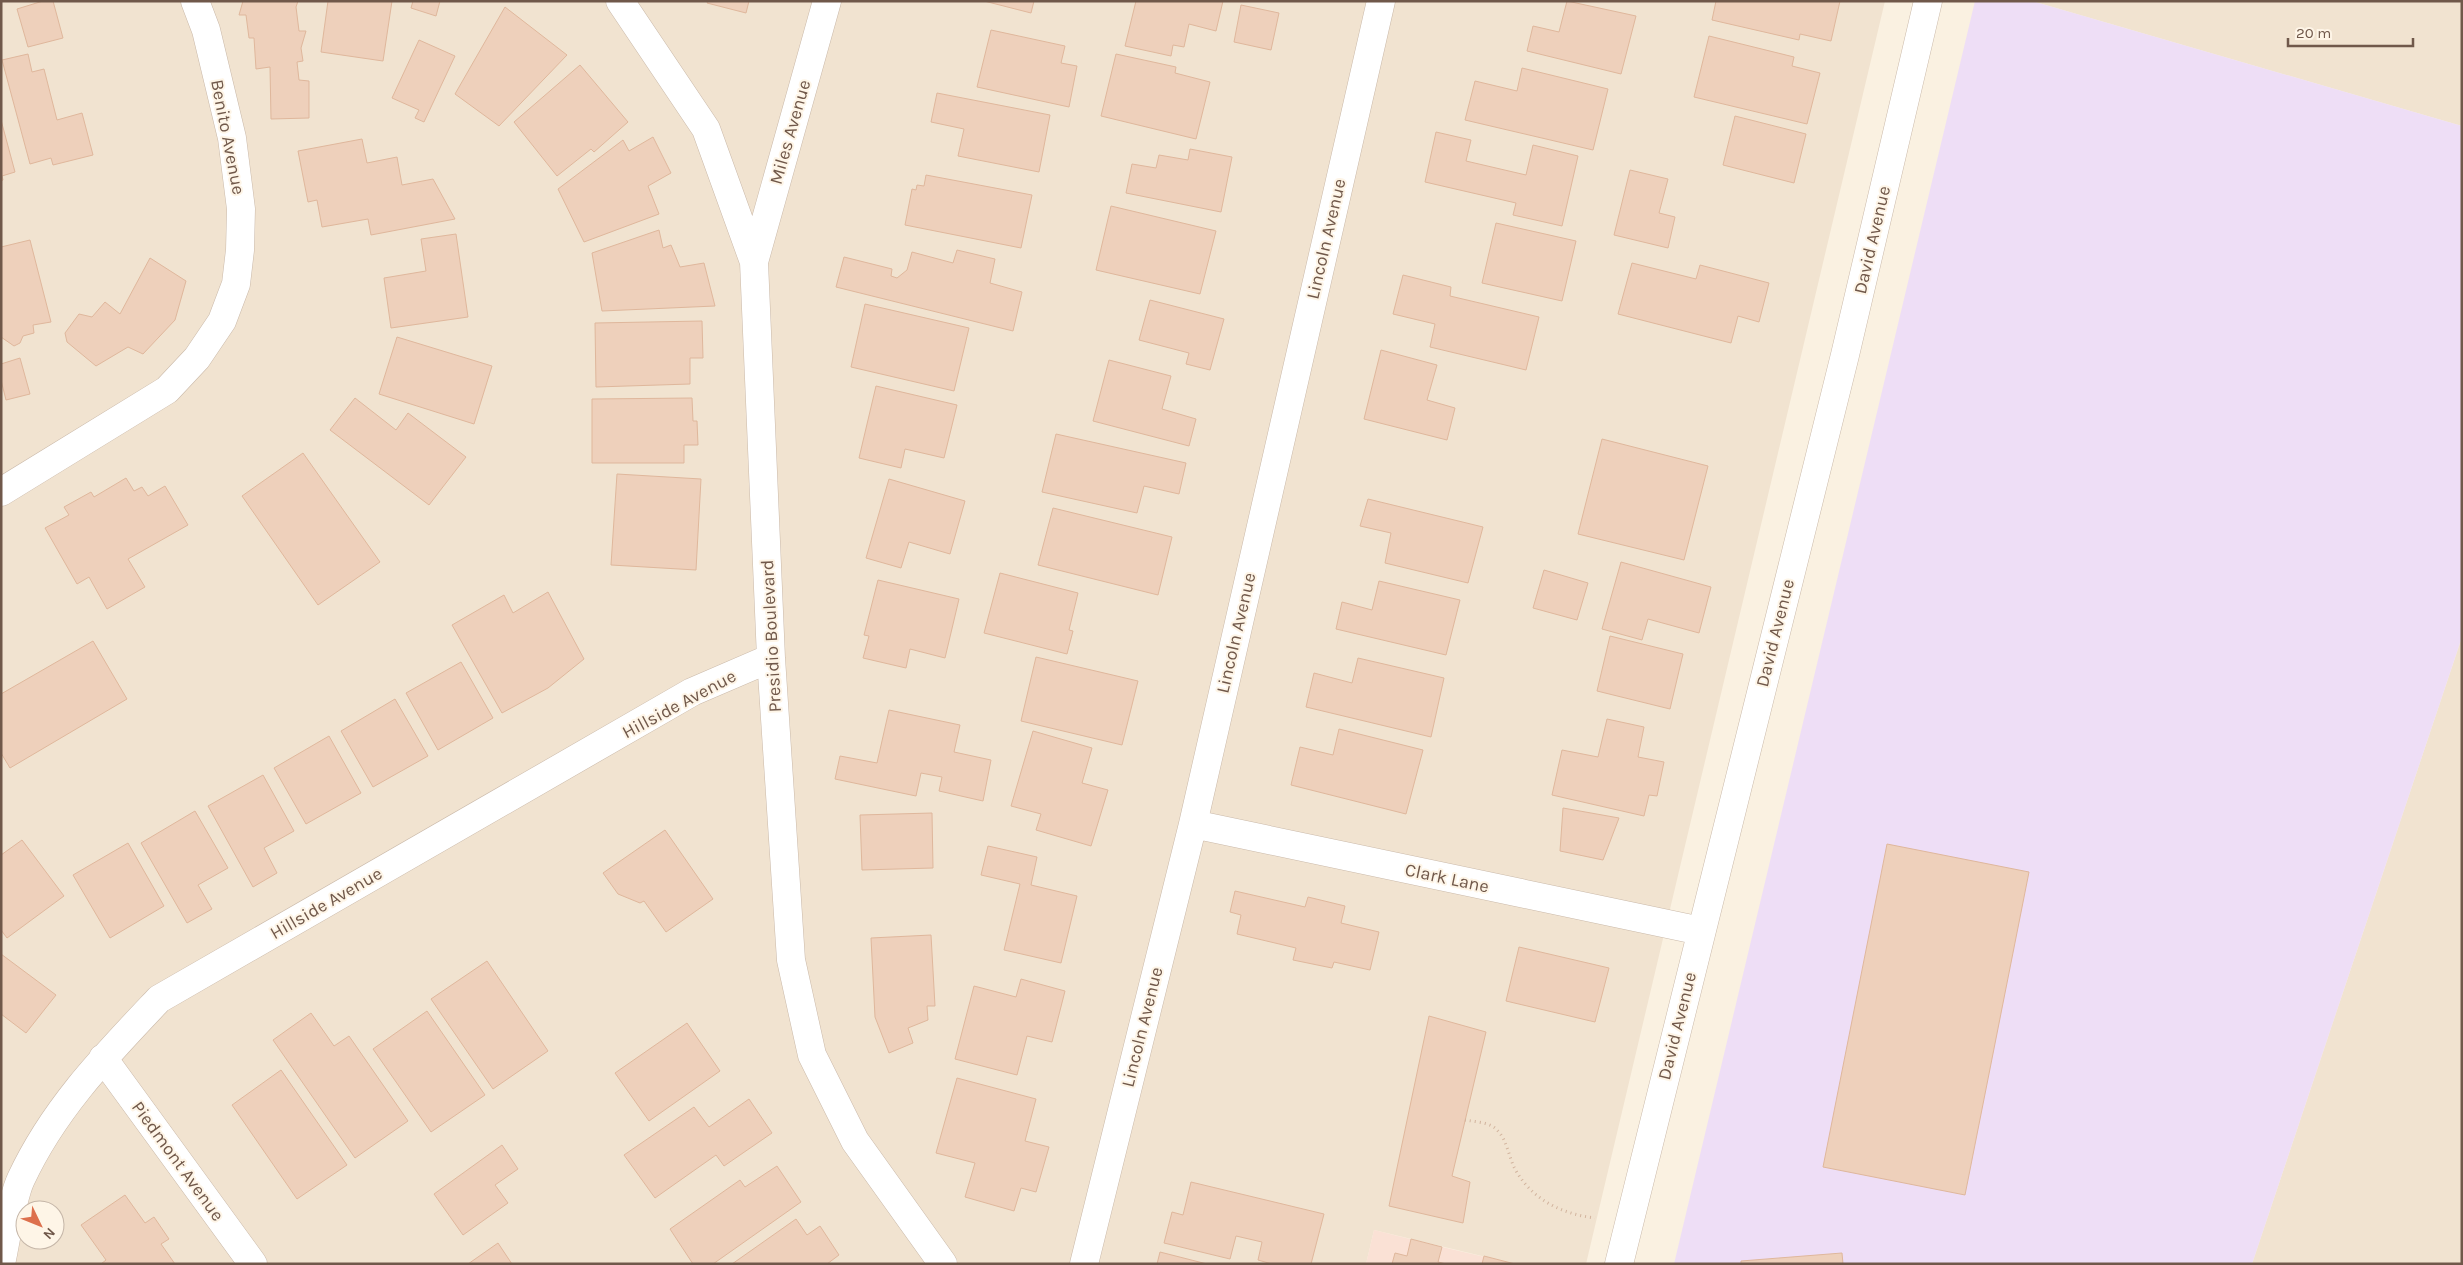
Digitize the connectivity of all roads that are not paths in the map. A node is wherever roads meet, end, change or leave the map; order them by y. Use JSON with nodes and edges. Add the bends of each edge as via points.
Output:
{"nodes":[{"id":1,"x":195,"y":1,"type":"edge"},
{"id":2,"x":620,"y":1,"type":"edge"},
{"id":3,"x":827,"y":1,"type":"edge"},
{"id":4,"x":1380,"y":1,"type":"edge"},
{"id":5,"x":1928,"y":1,"type":"edge"},
{"id":6,"x":754,"y":262,"type":"junction"},
{"id":7,"x":1,"y":492,"type":"edge"},
{"id":8,"x":771,"y":658,"type":"junction"},
{"id":9,"x":1193,"y":824,"type":"junction"},
{"id":10,"x":1701,"y":932,"type":"junction"},
{"id":11,"x":103,"y":1058,"type":"junction"},
{"id":12,"x":1,"y":1264,"type":"edge"},
{"id":13,"x":252,"y":1264,"type":"edge"},
{"id":14,"x":943,"y":1264,"type":"edge"},
{"id":15,"x":1084,"y":1264,"type":"edge"},
{"id":16,"x":1619,"y":1264,"type":"edge"}],
"edges":[{"from":1,"to":7,"type":"street","name":"Benito Avenue","via":[[206,30],[232,138],[241,210],[236,284],[222,321],[197,358],[167,390]]},
{"from":2,"to":6,"type":"street","name":"Presidio Boulevard","via":[[706,129]]},
{"from":3,"to":6,"type":"street","name":"Miles Avenue"},
{"from":4,"to":9,"type":"street","name":"Lincoln Avenue"},
{"from":5,"to":10,"type":"street","name":"David Avenue"},
{"from":6,"to":8,"type":"street","name":"Presidio Boulevard"},
{"from":8,"to":11,"type":"street","name":"Hillside Avenue","via":[[692,692],[159,999]]},
{"from":8,"to":14,"type":"street","name":"Presidio Boulevard","via":[[790,960],[812,1055],[855,1141]]},
{"from":9,"to":10,"type":"street","name":"Clark Lane"},
{"from":9,"to":15,"type":"street","name":"Lincoln Avenue"},
{"from":10,"to":16,"type":"street","name":"David Avenue"},
{"from":11,"to":12,"type":"street","name":"Hillside Avenue","via":[[59,1111],[20,1180]]},
{"from":11,"to":13,"type":"street","name":"Piedmont Avenue"}]}
